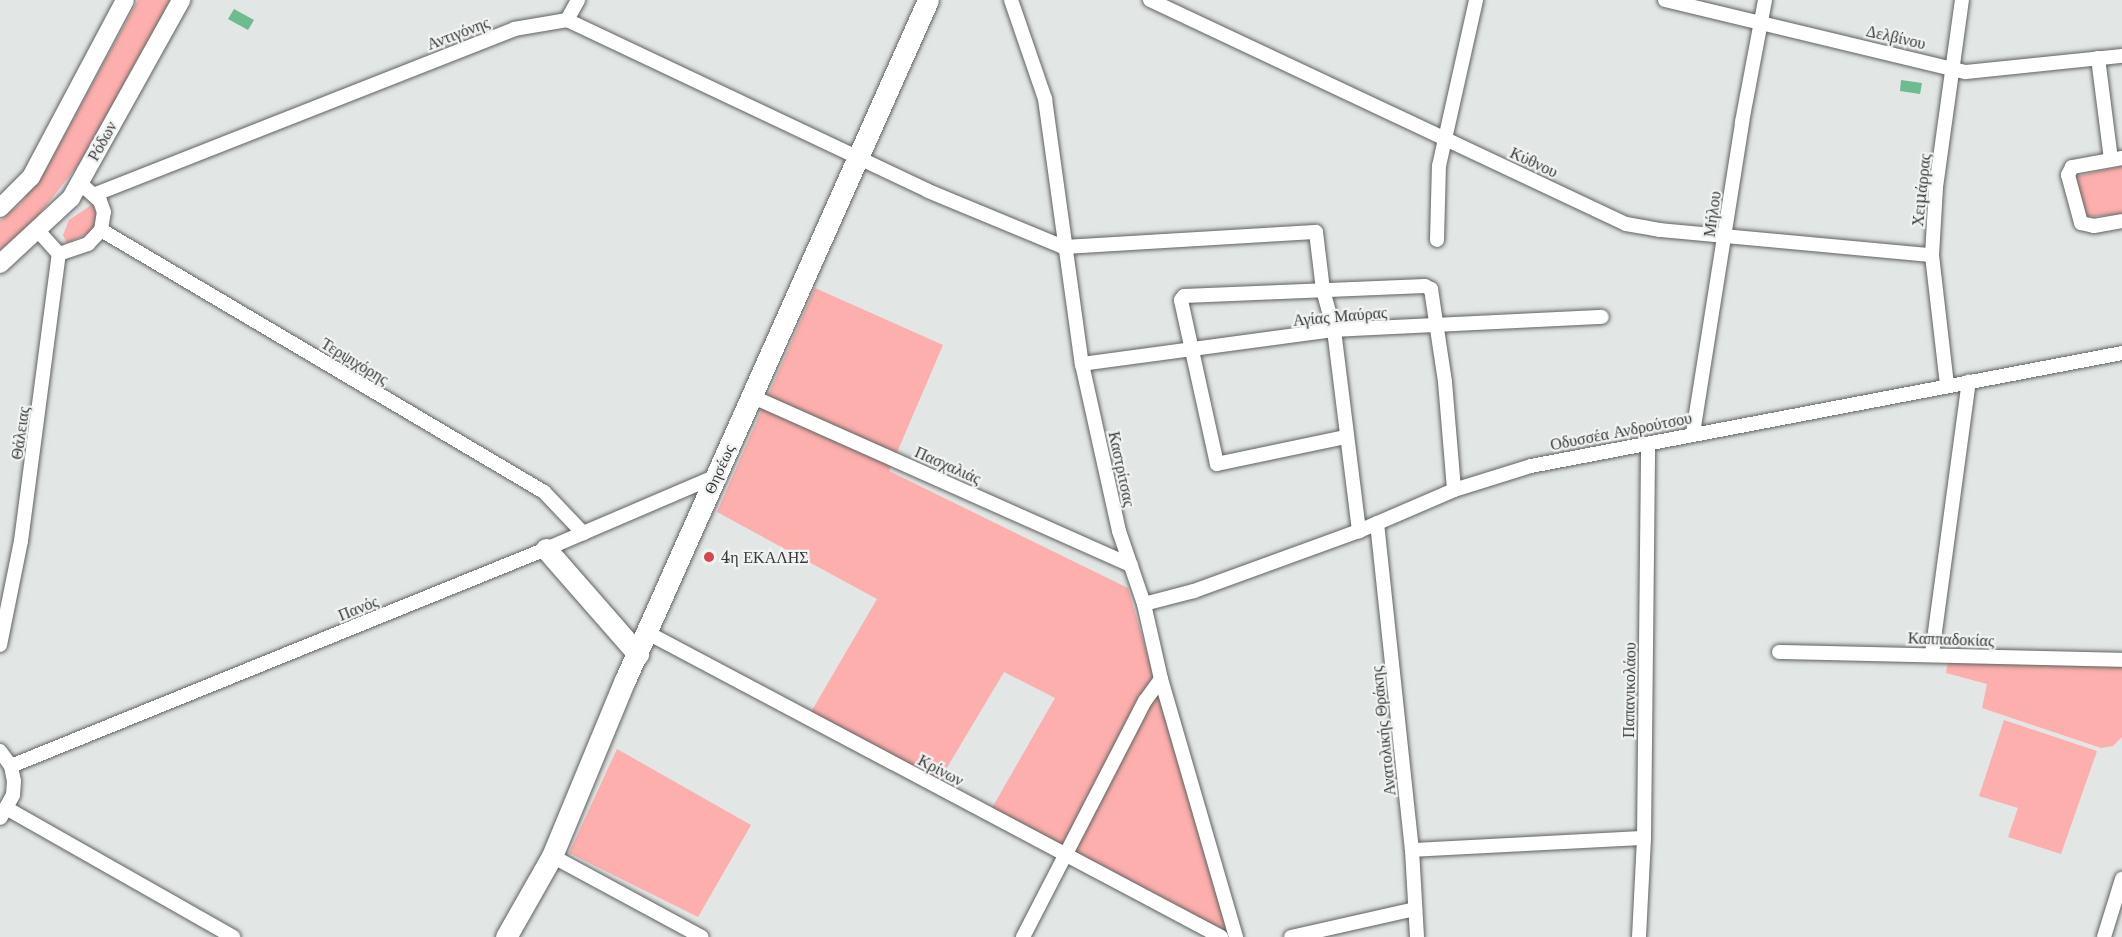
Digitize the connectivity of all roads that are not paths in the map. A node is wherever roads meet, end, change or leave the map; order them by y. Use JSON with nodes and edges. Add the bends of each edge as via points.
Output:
{"nodes":[{"id":1,"x":125,"y":0,"type":"edge"},
{"id":2,"x":181,"y":0,"type":"edge"},
{"id":3,"x":578,"y":0,"type":"edge"},
{"id":4,"x":928,"y":0,"type":"edge"},
{"id":5,"x":1011,"y":0,"type":"edge"},
{"id":6,"x":1150,"y":0,"type":"edge"},
{"id":7,"x":1476,"y":0,"type":"edge"},
{"id":8,"x":1665,"y":0,"type":"edge"},
{"id":9,"x":1766,"y":0,"type":"edge"},
{"id":10,"x":1962,"y":0,"type":"edge"},
{"id":11,"x":567,"y":20,"type":"junction"},
{"id":12,"x":1761,"y":22,"type":"junction"},
{"id":13,"x":2122,"y":56,"type":"edge"},
{"id":14,"x":2098,"y":58,"type":"junction"},
{"id":15,"x":1953,"y":69,"type":"junction"},
{"id":16,"x":2122,"y":123,"type":"edge"},
{"id":17,"x":2108,"y":124,"type":"junction"},
{"id":18,"x":1445,"y":138,"type":"junction"},
{"id":19,"x":2117,"y":158,"type":"edge"},
{"id":20,"x":860,"y":159,"type":"junction"},
{"id":21,"x":80,"y":183,"type":"junction"},
{"id":22,"x":96,"y":194,"type":"junction"},
{"id":23,"x":0,"y":208,"type":"edge"},
{"id":24,"x":2122,"y":221,"type":"edge"},
{"id":25,"x":101,"y":230,"type":"junction"},
{"id":26,"x":39,"y":232,"type":"junction"},
{"id":27,"x":1725,"y":236,"type":"junction"},
{"id":28,"x":1437,"y":240,"type":"dead end"},
{"id":29,"x":1063,"y":247,"type":"junction"},
{"id":30,"x":59,"y":254,"type":"junction"},
{"id":31,"x":1932,"y":255,"type":"junction"},
{"id":32,"x":0,"y":264,"type":"edge"},
{"id":33,"x":1323,"y":290,"type":"junction"},
{"id":34,"x":1602,"y":317,"type":"dead end"},
{"id":35,"x":1437,"y":326,"type":"junction"},
{"id":36,"x":1334,"y":330,"type":"junction"},
{"id":37,"x":1192,"y":350,"type":"junction"},
{"id":38,"x":2122,"y":353,"type":"edge"},
{"id":39,"x":1082,"y":364,"type":"junction"},
{"id":40,"x":1969,"y":381,"type":"junction"},
{"id":41,"x":1947,"y":385,"type":"junction"},
{"id":42,"x":751,"y":396,"type":"junction"},
{"id":43,"x":1693,"y":433,"type":"junction"},
{"id":44,"x":1345,"y":436,"type":"junction"},
{"id":45,"x":1648,"y":444,"type":"junction"},
{"id":46,"x":716,"y":476,"type":"junction"},
{"id":47,"x":1454,"y":490,"type":"junction"},
{"id":48,"x":1377,"y":523,"type":"junction"},
{"id":49,"x":1359,"y":531,"type":"junction"},
{"id":50,"x":583,"y":533,"type":"junction"},
{"id":51,"x":546,"y":549,"type":"junction"},
{"id":52,"x":1131,"y":565,"type":"junction"},
{"id":53,"x":1144,"y":604,"type":"junction"},
{"id":54,"x":646,"y":632,"type":"junction"},
{"id":55,"x":0,"y":645,"type":"edge"},
{"id":56,"x":1779,"y":652,"type":"dead end"},
{"id":57,"x":638,"y":654,"type":"junction"},
{"id":58,"x":1932,"y":654,"type":"junction"},
{"id":59,"x":2122,"y":660,"type":"edge"},
{"id":60,"x":1161,"y":679,"type":"junction"},
{"id":61,"x":0,"y":752,"type":"edge"},
{"id":62,"x":10,"y":766,"type":"junction"},
{"id":63,"x":4,"y":814,"type":"edge"},
{"id":64,"x":1644,"y":838,"type":"junction"},
{"id":65,"x":1412,"y":850,"type":"junction"},
{"id":66,"x":552,"y":856,"type":"junction"},
{"id":67,"x":1066,"y":856,"type":"junction"},
{"id":68,"x":2122,"y":879,"type":"edge"},
{"id":69,"x":1415,"y":909,"type":"junction"},
{"id":70,"x":232,"y":937,"type":"edge"},
{"id":71,"x":506,"y":937,"type":"edge"},
{"id":72,"x":702,"y":937,"type":"edge"},
{"id":73,"x":1023,"y":937,"type":"edge"},
{"id":74,"x":1221,"y":937,"type":"edge"},
{"id":75,"x":1236,"y":937,"type":"edge"},
{"id":76,"x":1291,"y":937,"type":"edge"},
{"id":77,"x":1417,"y":937,"type":"edge"},
{"id":78,"x":1639,"y":937,"type":"edge"},
{"id":79,"x":2104,"y":937,"type":"edge"}],
"edges":[{"from":1,"to":23,"type":"street","via":[[31,177]]},
{"from":2,"to":21,"type":"street","name":"Ρόδων"},
{"from":3,"to":11,"type":"street"},
{"from":4,"to":20,"type":"main road","name":"Θησέως"},
{"from":5,"to":29,"type":"street","name":"Καστρίτσας","via":[[1045,99]]},
{"from":6,"to":18,"type":"street","name":"Κύθνου"},
{"from":7,"to":18,"type":"street"},
{"from":8,"to":12,"type":"street","name":"Δελβίνου"},
{"from":9,"to":12,"type":"street","name":"Μήλου"},
{"from":10,"to":15,"type":"street","name":"Χειμάρρας"},
{"from":11,"to":20,"type":"street"},
{"from":11,"to":22,"type":"street","name":"Αντιγόνης","via":[[514,29]]},
{"from":12,"to":15,"type":"street","name":"Δελβίνου"},
{"from":12,"to":27,"type":"street","name":"Μήλου"},
{"from":13,"to":14,"type":"street","name":"Δελβίνου"},
{"from":14,"to":15,"type":"street","name":"Δελβίνου","via":[[1978,72]]},
{"from":14,"to":17,"type":"street"},
{"from":15,"to":31,"type":"street","name":"Χειμάρρας","via":[[1936,187]]},
{"from":16,"to":17,"type":"street"},
{"from":17,"to":19,"type":"street"},
{"from":18,"to":27,"type":"street","name":"Κύθνου","via":[[1626,224]]},
{"from":18,"to":28,"type":"street","via":[[1436,196]]},
{"from":19,"to":24,"type":"street","via":[[2072,167],[2068,175],[2081,223],[2094,226]]},
{"from":20,"to":29,"type":"street"},
{"from":20,"to":42,"type":"main road","name":"Θησέως"},
{"from":21,"to":22,"type":"street"},
{"from":21,"to":26,"type":"street","name":"Ρόδων"},
{"from":22,"to":25,"type":"street","via":[[104,212]]},
{"from":25,"to":30,"type":"street","via":[[88,244]]},
{"from":25,"to":50,"type":"street","name":"Τερψιχόρης","via":[[544,492]]},
{"from":26,"to":30,"type":"street"},
{"from":26,"to":32,"type":"street","name":"Ρόδων"},
{"from":27,"to":31,"type":"street","name":"Κύθνου"},
{"from":27,"to":43,"type":"street","name":"Μήλου"},
{"from":29,"to":33,"type":"street","via":[[1316,232]]},
{"from":29,"to":39,"type":"street","name":"Καστρίτσας"},
{"from":30,"to":55,"type":"street","name":"Θάλειας","via":[[21,541]]},
{"from":31,"to":41,"type":"street","name":"Χειμάρρας"},
{"from":33,"to":35,"type":"street","via":[[1425,286],[1434,295]]},
{"from":33,"to":36,"type":"street"},
{"from":33,"to":37,"type":"street","via":[[1189,294],[1182,300]]},
{"from":34,"to":35,"type":"street","name":"Αγίας Μαύρας"},
{"from":35,"to":36,"type":"street","name":"Αγίας Μαύρας"},
{"from":35,"to":47,"type":"street"},
{"from":36,"to":37,"type":"street","name":"Αγίας Μαύρας"},
{"from":36,"to":44,"type":"street"},
{"from":37,"to":39,"type":"street","name":"Αγίας Μαύρας"},
{"from":37,"to":44,"type":"street","via":[[1216,464]]},
{"from":38,"to":40,"type":"street","name":"Οδυσσέα Ανδρούτσου"},
{"from":39,"to":52,"type":"street","name":"Καστρίτσας","via":[[1119,531]]},
{"from":40,"to":41,"type":"street","name":"Οδυσσέα Ανδρούτσου"},
{"from":40,"to":58,"type":"street"},
{"from":41,"to":43,"type":"street","name":"Οδυσσέα Ανδρούτσου"},
{"from":42,"to":46,"type":"main road","name":"Θησέως"},
{"from":42,"to":52,"type":"street","name":"Πασχαλιάς"},
{"from":43,"to":45,"type":"street","name":"Οδυσσέα Ανδρούτσου"},
{"from":44,"to":49,"type":"street"},
{"from":45,"to":47,"type":"street","name":"Οδυσσέα Ανδρούτσου","via":[[1531,466]]},
{"from":45,"to":64,"type":"street","name":"Παπανικολάου"},
{"from":46,"to":50,"type":"street","name":"Πανός"},
{"from":46,"to":54,"type":"main road","name":"Θησέως"},
{"from":47,"to":48,"type":"street","name":"Οδυσσέα Ανδρούτσου"},
{"from":48,"to":49,"type":"street","name":"Οδυσσέα Ανδρούτσου"},
{"from":48,"to":65,"type":"street","name":"Ανατολικής Θράκης"},
{"from":49,"to":53,"type":"street","name":"Οδυσσέα Ανδρούτσου","via":[[1194,591]]},
{"from":50,"to":51,"type":"street","name":"Πανός"},
{"from":51,"to":57,"type":"main road"},
{"from":51,"to":62,"type":"street","name":"Πανός"},
{"from":52,"to":53,"type":"street","name":"Καστρίτσας"},
{"from":53,"to":60,"type":"street","name":"Καστρίτσας"},
{"from":54,"to":57,"type":"main road","name":"Θησέως"},
{"from":54,"to":67,"type":"street","name":"Κρίνων"},
{"from":56,"to":58,"type":"street","name":"Καππαδοκίας"},
{"from":57,"to":66,"type":"main road","name":"Θησέως"},
{"from":58,"to":59,"type":"street","name":"Καππαδοκίας"},
{"from":60,"to":67,"type":"street","via":[[1145,701]]},
{"from":60,"to":75,"type":"street","name":"Καστρίτσας"},
{"from":61,"to":62,"type":"street"},
{"from":62,"to":63,"type":"street","via":[[13,795]]},
{"from":63,"to":70,"type":"street"},
{"from":64,"to":65,"type":"street"},
{"from":64,"to":78,"type":"street","name":"Παπανικολάου"},
{"from":65,"to":69,"type":"street","name":"Ανατολικής Θράκης"},
{"from":66,"to":71,"type":"main road","name":"Θησέως"},
{"from":66,"to":72,"type":"street"},
{"from":67,"to":73,"type":"street"},
{"from":67,"to":74,"type":"street","name":"Κρίνων"},
{"from":68,"to":79,"type":"street"},
{"from":69,"to":76,"type":"street"},
{"from":69,"to":77,"type":"street","name":"Ανατολικής Θράκης"}]}
